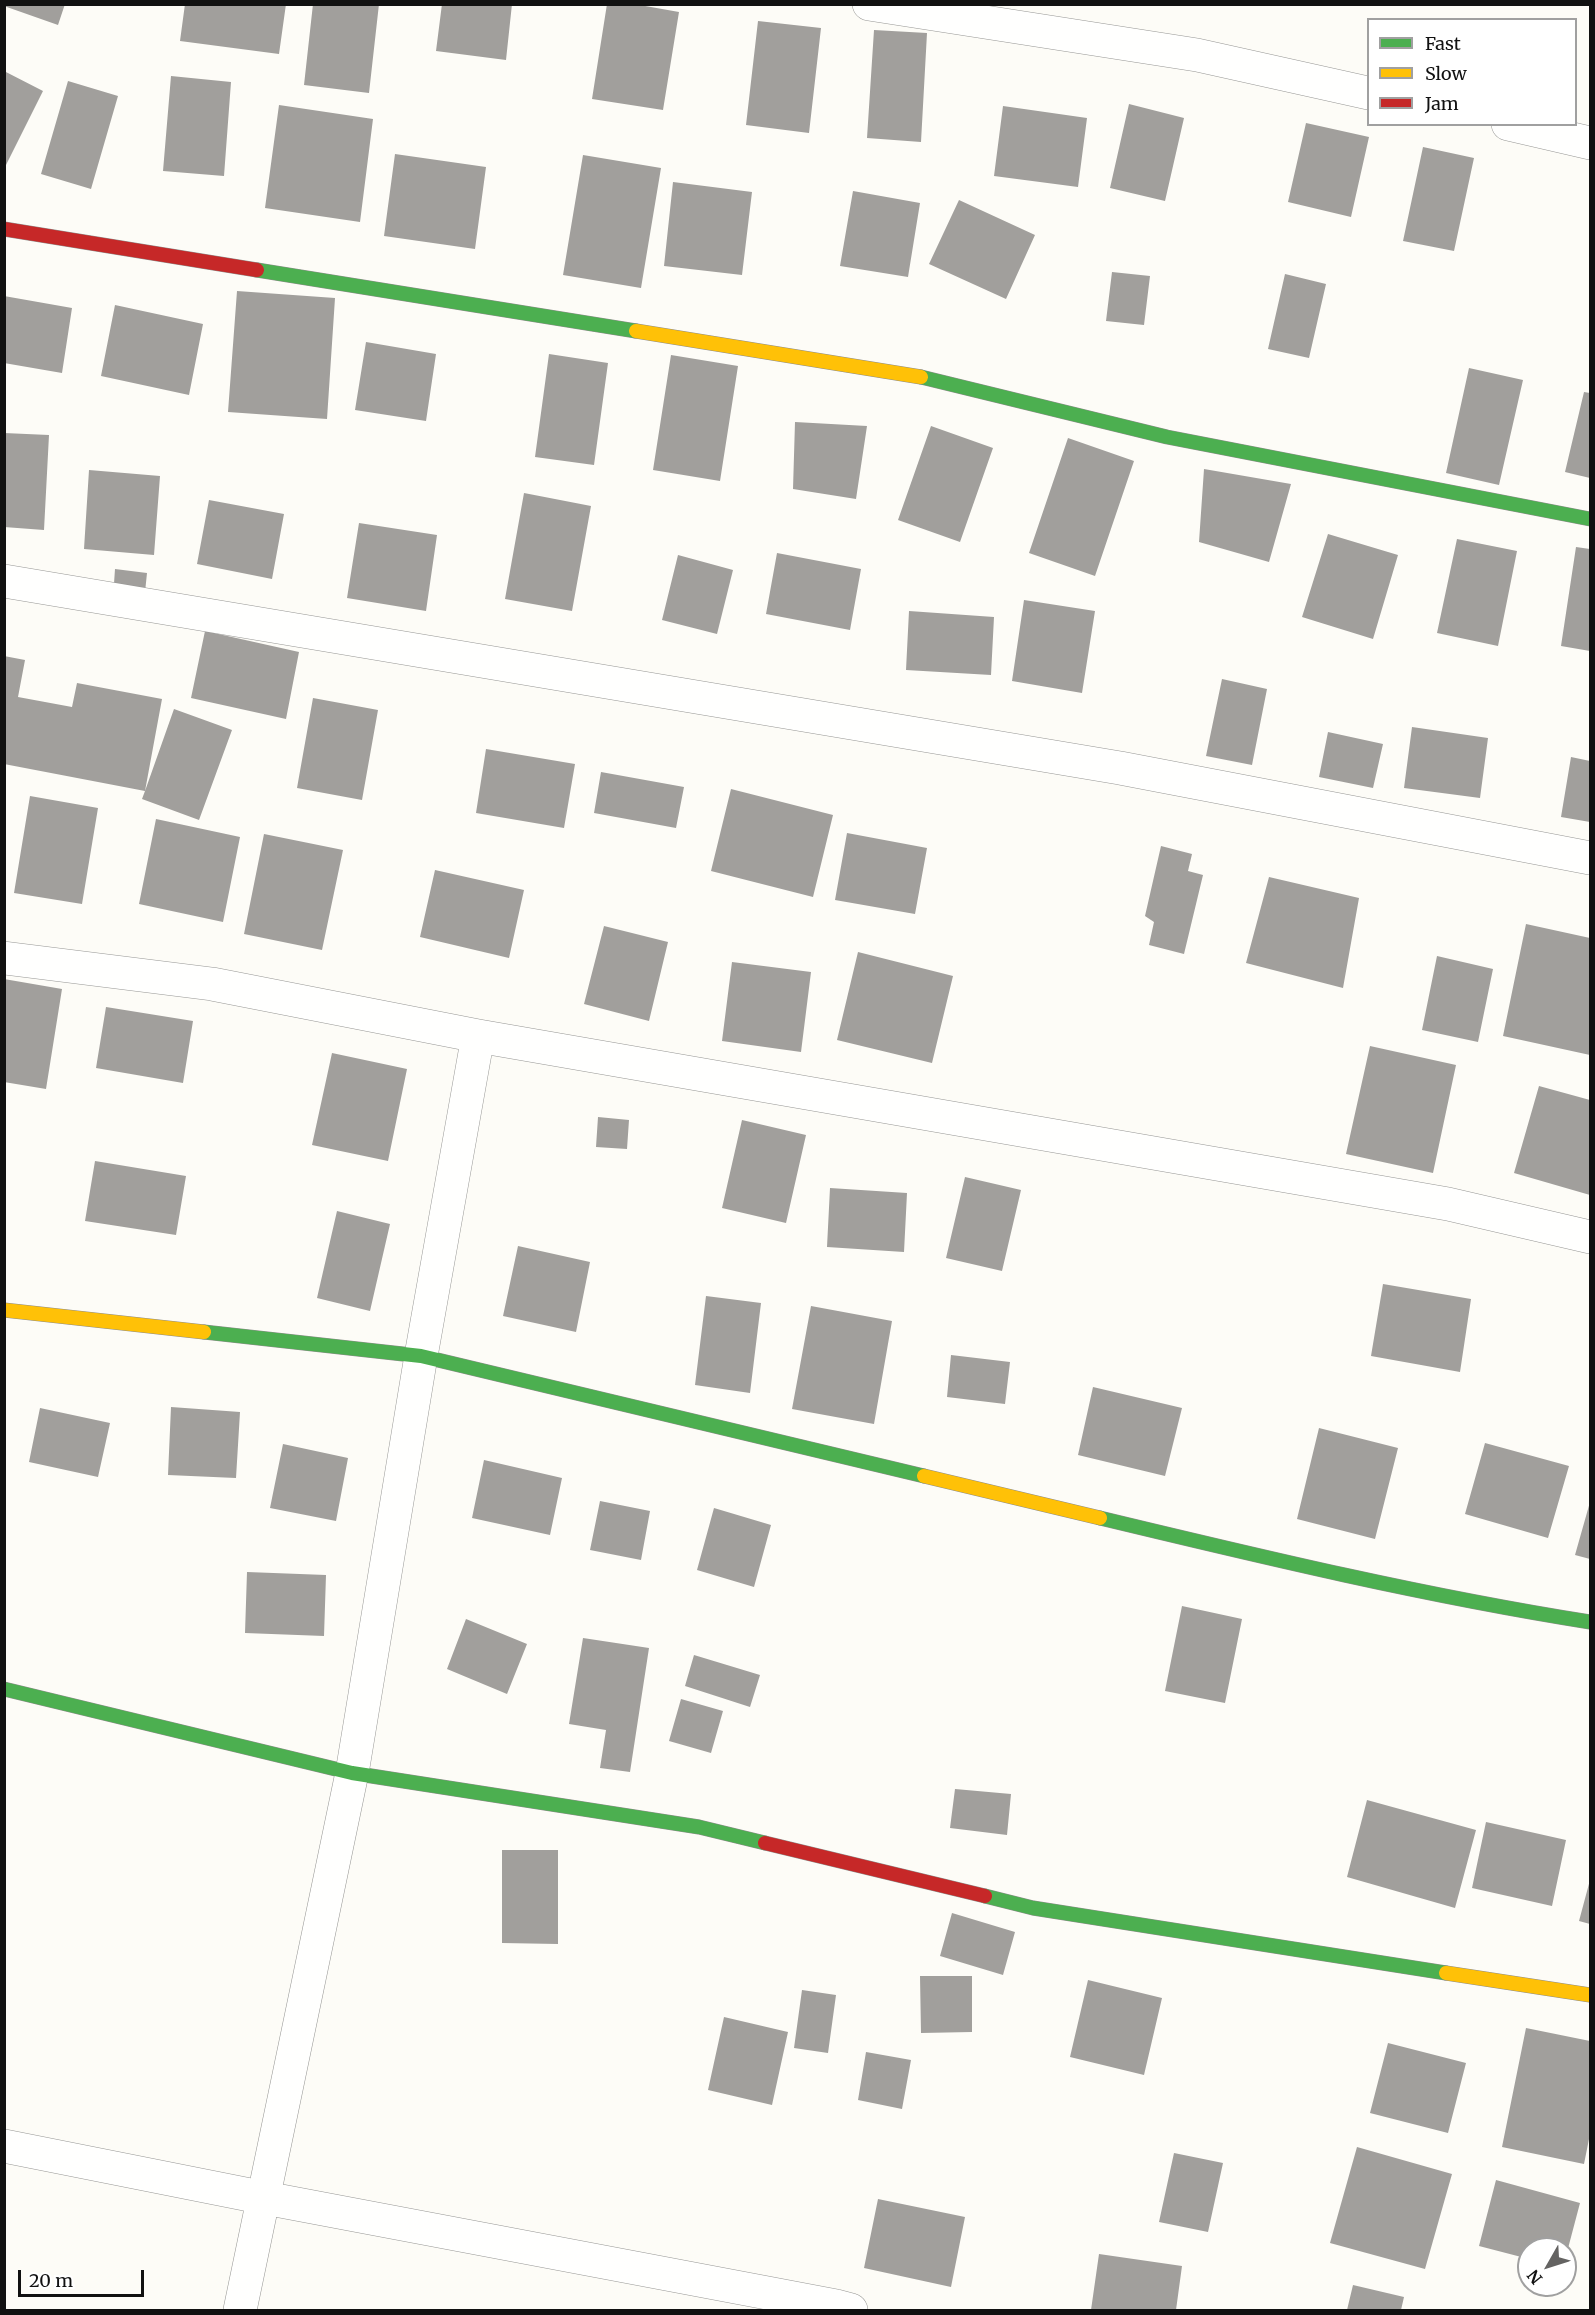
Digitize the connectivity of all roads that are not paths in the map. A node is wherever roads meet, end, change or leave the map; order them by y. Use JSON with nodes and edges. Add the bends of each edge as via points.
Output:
{"nodes":[{"id":1,"x":869,"y":4,"type":"edge"},
{"id":2,"x":1367,"y":93,"type":"edge"},
{"id":3,"x":1517,"y":126,"type":"edge"},
{"id":4,"x":1590,"y":143,"type":"edge"},
{"id":5,"x":4,"y":230,"type":"edge"},
{"id":6,"x":1590,"y":519,"type":"edge"},
{"id":7,"x":4,"y":581,"type":"edge"},
{"id":8,"x":1590,"y":858,"type":"edge"},
{"id":9,"x":4,"y":958,"type":"edge"},
{"id":10,"x":478,"y":1035,"type":"junction"},
{"id":11,"x":1590,"y":1237,"type":"edge"},
{"id":12,"x":4,"y":1310,"type":"edge"},
{"id":13,"x":421,"y":1356,"type":"junction"},
{"id":14,"x":1590,"y":1622,"type":"edge"},
{"id":15,"x":4,"y":1689,"type":"edge"},
{"id":16,"x":352,"y":1773,"type":"junction"},
{"id":17,"x":1590,"y":1995,"type":"edge"},
{"id":18,"x":4,"y":2146,"type":"edge"},
{"id":19,"x":265,"y":2198,"type":"junction"},
{"id":20,"x":841,"y":2309,"type":"edge"},
{"id":21,"x":240,"y":2310,"type":"edge"}],
"edges":[{"from":1,"to":2,"type":"street","via":[[1197,55]]},
{"from":3,"to":4,"type":"street"},
{"from":5,"to":6,"type":"street","via":[[932,379],[1167,437]]},
{"from":7,"to":8,"type":"street","via":[[1108,766]]},
{"from":9,"to":10,"type":"street","via":[[212,984]]},
{"from":10,"to":11,"type":"street","via":[[1448,1204]]},
{"from":10,"to":13,"type":"street"},
{"from":12,"to":13,"type":"street"},
{"from":13,"to":14,"type":"street","via":[[1262,1557]]},
{"from":13,"to":16,"type":"street"},
{"from":15,"to":16,"type":"street"},
{"from":16,"to":17,"type":"street","via":[[699,1827],[1033,1908]]},
{"from":16,"to":19,"type":"street"},
{"from":18,"to":19,"type":"street"},
{"from":19,"to":20,"type":"street"},
{"from":19,"to":21,"type":"street"}]}
